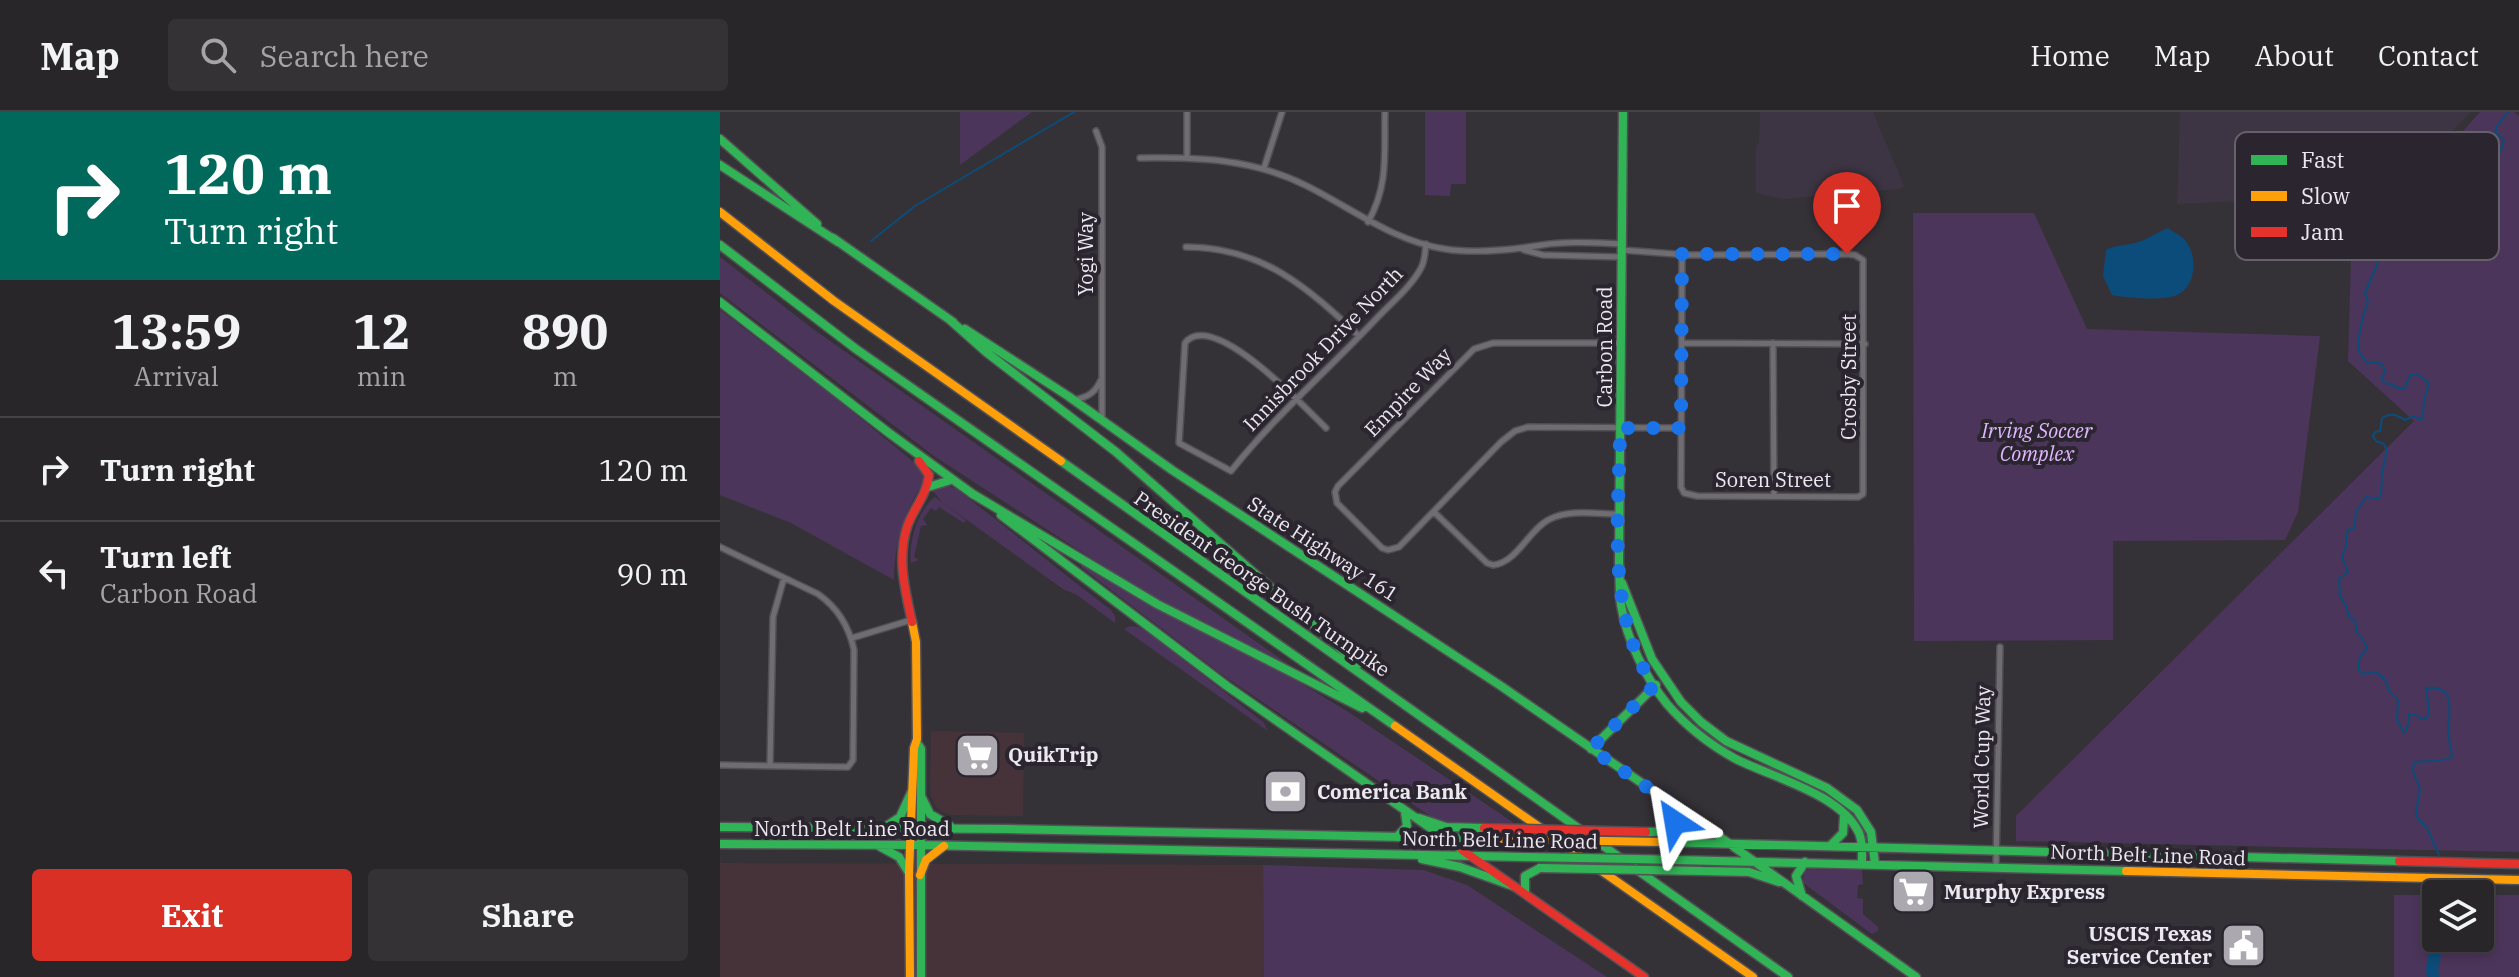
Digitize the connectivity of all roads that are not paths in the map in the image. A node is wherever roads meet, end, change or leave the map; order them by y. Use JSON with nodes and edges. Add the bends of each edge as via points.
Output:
{"nodes":[{"id":1,"x":1187,"y":112,"type":"edge"},
{"id":2,"x":1282,"y":112,"type":"edge"},
{"id":3,"x":1385,"y":112,"type":"edge"},
{"id":4,"x":1623,"y":112,"type":"edge"},
{"id":5,"x":1096,"y":131,"type":"dead end"},
{"id":6,"x":720,"y":139,"type":"edge"},
{"id":7,"x":1187,"y":156,"type":"junction"},
{"id":8,"x":1140,"y":158,"type":"dead end"},
{"id":9,"x":720,"y":165,"type":"edge"},
{"id":10,"x":1264,"y":168,"type":"junction"},
{"id":11,"x":720,"y":212,"type":"edge"},
{"id":12,"x":1368,"y":222,"type":"junction"},
{"id":13,"x":838,"y":242,"type":"junction"},
{"id":14,"x":1426,"y":244,"type":"junction"},
{"id":15,"x":720,"y":245,"type":"edge"},
{"id":16,"x":1186,"y":247,"type":"dead end"},
{"id":17,"x":1523,"y":250,"type":"junction"},
{"id":18,"x":1622,"y":250,"type":"junction"},
{"id":19,"x":1682,"y":254,"type":"junction"},
{"id":20,"x":720,"y":302,"type":"edge"},
{"id":21,"x":950,"y":320,"type":"junction"},
{"id":22,"x":1359,"y":336,"type":"junction"},
{"id":23,"x":1621,"y":343,"type":"junction"},
{"id":24,"x":1682,"y":343,"type":"junction"},
{"id":25,"x":1773,"y":343,"type":"junction"},
{"id":26,"x":1865,"y":344,"type":"junction"},
{"id":27,"x":1102,"y":379,"type":"junction"},
{"id":28,"x":1296,"y":399,"type":"junction"},
{"id":29,"x":1074,"y":400,"type":"junction"},
{"id":30,"x":1102,"y":420,"type":"junction"},
{"id":31,"x":1326,"y":428,"type":"dead end"},
{"id":32,"x":1620,"y":428,"type":"junction"},
{"id":33,"x":1681,"y":428,"type":"junction"},
{"id":34,"x":889,"y":433,"type":"junction"},
{"id":35,"x":951,"y":480,"type":"junction"},
{"id":36,"x":928,"y":487,"type":"junction"},
{"id":37,"x":971,"y":493,"type":"junction"},
{"id":38,"x":1863,"y":494,"type":"joint"},
{"id":39,"x":1774,"y":496,"type":"junction"},
{"id":40,"x":1434,"y":512,"type":"junction"},
{"id":41,"x":1620,"y":514,"type":"junction"},
{"id":42,"x":720,"y":547,"type":"edge"},
{"id":43,"x":784,"y":578,"type":"junction"},
{"id":44,"x":911,"y":620,"type":"junction"},
{"id":45,"x":852,"y":638,"type":"junction"},
{"id":46,"x":2000,"y":647,"type":"dead end"},
{"id":47,"x":1658,"y":683,"type":"junction"},
{"id":48,"x":1392,"y":694,"type":"junction"},
{"id":49,"x":1388,"y":721,"type":"junction"},
{"id":50,"x":1591,"y":749,"type":"junction"},
{"id":51,"x":1751,"y":754,"type":"junction"},
{"id":52,"x":1747,"y":764,"type":"junction"},
{"id":53,"x":720,"y":765,"type":"edge"},
{"id":54,"x":770,"y":766,"type":"junction"},
{"id":55,"x":917,"y":793,"type":"junction"},
{"id":56,"x":1673,"y":805,"type":"junction"},
{"id":57,"x":1408,"y":813,"type":"junction"},
{"id":58,"x":1844,"y":816,"type":"junction"},
{"id":59,"x":720,"y":827,"type":"edge"},
{"id":60,"x":883,"y":828,"type":"junction"},
{"id":61,"x":916,"y":828,"type":"junction"},
{"id":62,"x":963,"y":829,"type":"junction"},
{"id":63,"x":1268,"y":835,"type":"junction"},
{"id":64,"x":1397,"y":837,"type":"junction"},
{"id":65,"x":1443,"y":838,"type":"junction"},
{"id":66,"x":1728,"y":843,"type":"junction"},
{"id":67,"x":720,"y":844,"type":"edge"},
{"id":68,"x":877,"y":844,"type":"junction"},
{"id":69,"x":915,"y":845,"type":"junction"},
{"id":70,"x":945,"y":846,"type":"junction"},
{"id":71,"x":1828,"y":847,"type":"junction"},
{"id":72,"x":1862,"y":847,"type":"junction"},
{"id":73,"x":1875,"y":847,"type":"junction"},
{"id":74,"x":1996,"y":849,"type":"junction"},
{"id":75,"x":1268,"y":852,"type":"junction"},
{"id":76,"x":1402,"y":855,"type":"junction"},
{"id":77,"x":1468,"y":856,"type":"junction"},
{"id":78,"x":1752,"y":860,"type":"junction"},
{"id":79,"x":1805,"y":862,"type":"junction"},
{"id":80,"x":1862,"y":863,"type":"junction"},
{"id":81,"x":1875,"y":864,"type":"junction"},
{"id":82,"x":2519,"y":864,"type":"edge"},
{"id":83,"x":1996,"y":867,"type":"junction"},
{"id":84,"x":909,"y":873,"type":"junction"},
{"id":85,"x":920,"y":875,"type":"junction"},
{"id":86,"x":2519,"y":880,"type":"edge"},
{"id":87,"x":1784,"y":883,"type":"junction"},
{"id":88,"x":1513,"y":886,"type":"junction"},
{"id":89,"x":1525,"y":894,"type":"junction"},
{"id":90,"x":1802,"y":896,"type":"junction"},
{"id":91,"x":910,"y":977,"type":"edge"},
{"id":92,"x":921,"y":977,"type":"edge"},
{"id":93,"x":1644,"y":977,"type":"edge"},
{"id":94,"x":1753,"y":977,"type":"edge"},
{"id":95,"x":1788,"y":977,"type":"edge"},
{"id":96,"x":1916,"y":977,"type":"edge"}],
"edges":[{"from":1,"to":7,"type":"street"},
{"from":2,"to":10,"type":"street"},
{"from":3,"to":12,"type":"street","via":[[1384,182]]},
{"from":4,"to":18,"type":"main road","name":"Carbon Road"},
{"from":5,"to":27,"type":"street","name":"Yogi Way","via":[[1102,147]]},
{"from":6,"to":13,"type":"main road","name":"State Highway 161"},
{"from":7,"to":8,"type":"street"},
{"from":7,"to":10,"type":"street"},
{"from":9,"to":13,"type":"main road"},
{"from":10,"to":12,"type":"street"},
{"from":11,"to":48,"type":"main road","name":"President George Bush Turnpike","via":[[846,310]]},
{"from":12,"to":14,"type":"street"},
{"from":13,"to":21,"type":"main road","name":"State Highway 161"},
{"from":14,"to":17,"type":"street"},
{"from":14,"to":22,"type":"street","name":"Innisbrook Drive North","via":[[1420,270]]},
{"from":15,"to":49,"type":"main road","name":"President George Bush Turnpike","via":[[843,340]]},
{"from":16,"to":22,"type":"street","via":[[1223,251],[1281,272],[1316,295]]},
{"from":17,"to":18,"type":"street","via":[[1553,245]]},
{"from":17,"to":18,"type":"street","via":[[1543,255]]},
{"from":18,"to":19,"type":"street"},
{"from":18,"to":23,"type":"main road","name":"Carbon Road"},
{"from":19,"to":24,"type":"street"},
{"from":19,"to":26,"type":"street","name":"Crosby Street","via":[[1855,255],[1863,260]]},
{"from":20,"to":34,"type":"main road"},
{"from":21,"to":29,"type":"main road","name":"State Highway 161"},
{"from":21,"to":48,"type":"main road","via":[[1116,452]]},
{"from":22,"to":28,"type":"street","name":"Innisbrook Drive North"},
{"from":23,"to":32,"type":"main road","name":"Carbon Road"},
{"from":23,"to":40,"type":"street","name":"Empire Way","via":[[1493,343],[1474,349],[1338,486],[1335,498],[1388,550],[1399,547]]},
{"from":24,"to":25,"type":"street"},
{"from":24,"to":33,"type":"street"},
{"from":25,"to":26,"type":"street"},
{"from":25,"to":39,"type":"street"},
{"from":26,"to":38,"type":"street","name":"Crosby Street"},
{"from":27,"to":29,"type":"street","via":[[1093,393]]},
{"from":27,"to":30,"type":"street","name":"Yogi Way"},
{"from":28,"to":28,"type":"street","name":"Innisbrook Drive North","via":[[1238,348],[1200,335],[1189,337],[1183,352],[1179,443],[1231,471]]},
{"from":28,"to":31,"type":"street"},
{"from":29,"to":30,"type":"main road","name":"State Highway 161"},
{"from":30,"to":50,"type":"main road","name":"State Highway 161"},
{"from":32,"to":33,"type":"street"},
{"from":32,"to":40,"type":"street","via":[[1515,431]]},
{"from":32,"to":41,"type":"main road","name":"Carbon Road"},
{"from":33,"to":39,"type":"street","name":"Soren Street","via":[[1684,493]]},
{"from":34,"to":35,"type":"main road"},
{"from":34,"to":36,"type":"main road","via":[[924,466]]},
{"from":35,"to":36,"type":"main road"},
{"from":35,"to":37,"type":"main road"},
{"from":36,"to":44,"type":"main road","via":[[906,530],[901,555]]},
{"from":37,"to":49,"type":"main road","via":[[1157,604]]},
{"from":37,"to":57,"type":"main road","via":[[1227,686]]},
{"from":38,"to":39,"type":"street","name":"Soren Street"},
{"from":40,"to":41,"type":"street","via":[[1493,565],[1506,562],[1551,519],[1571,513]]},
{"from":41,"to":47,"type":"main road","name":"Carbon Road","via":[[1621,603],[1628,629]]},
{"from":42,"to":43,"type":"street"},
{"from":43,"to":45,"type":"street","via":[[833,604]]},
{"from":43,"to":54,"type":"street","via":[[773,617]]},
{"from":44,"to":45,"type":"street"},
{"from":44,"to":55,"type":"main road","via":[[916,642]]},
{"from":45,"to":54,"type":"street","via":[[853,760],[848,767]]},
{"from":46,"to":74,"type":"street","name":"World Cup Way"},
{"from":47,"to":50,"type":"main road"},
{"from":47,"to":51,"type":"main road","name":"Carbon Road","via":[[1699,720]]},
{"from":47,"to":52,"type":"main road","name":"Carbon Road","via":[[1689,727]]},
{"from":48,"to":95,"type":"main road","name":"President George Bush Turnpike"},
{"from":49,"to":94,"type":"main road","name":"President George Bush Turnpike"},
{"from":50,"to":56,"type":"main road","name":"State Highway 161"},
{"from":51,"to":52,"type":"main road"},
{"from":51,"to":73,"type":"main road","name":"Carbon Road","via":[[1846,802],[1867,822]]},
{"from":52,"to":58,"type":"main road","name":"Carbon Road","via":[[1819,798]]},
{"from":53,"to":54,"type":"street"},
{"from":55,"to":60,"type":"main road","via":[[900,817]]},
{"from":55,"to":61,"type":"main road"},
{"from":55,"to":62,"type":"main road","via":[[930,814]]},
{"from":56,"to":57,"type":"main road","bridge":true,"via":[[1676,819],[1662,832],[1446,827]]},
{"from":56,"to":66,"type":"main road","name":"State Highway 161"},
{"from":57,"to":64,"type":"main road","via":[[1408,826]]},
{"from":57,"to":65,"type":"main road"},
{"from":58,"to":71,"type":"main road","via":[[1841,837]]},
{"from":58,"to":72,"type":"main road","name":"Carbon Road","via":[[1859,833]]},
{"from":59,"to":60,"type":"main road","name":"North Belt Line Road"},
{"from":60,"to":61,"type":"main road","name":"North Belt Line Road"},
{"from":61,"to":62,"type":"main road","name":"North Belt Line Road"},
{"from":61,"to":69,"type":"main road"},
{"from":62,"to":63,"type":"main road","name":"North Belt Line Road"},
{"from":63,"to":64,"type":"main road","name":"North Belt Line Road"},
{"from":63,"to":75,"type":"main road"},
{"from":64,"to":65,"type":"main road","name":"North Belt Line Road"},
{"from":65,"to":66,"type":"main road","name":"North Belt Line Road","bridge":true},
{"from":65,"to":77,"type":"main road"},
{"from":66,"to":71,"type":"main road","name":"North Belt Line Road"},
{"from":66,"to":78,"type":"main road","name":"State Highway 161"},
{"from":67,"to":68,"type":"main road","name":"North Belt Line Road"},
{"from":68,"to":69,"type":"main road","name":"North Belt Line Road"},
{"from":68,"to":84,"type":"main road","via":[[899,857]]},
{"from":69,"to":70,"type":"main road","name":"North Belt Line Road"},
{"from":69,"to":84,"type":"main road"},
{"from":69,"to":85,"type":"main road"},
{"from":70,"to":75,"type":"main road","name":"North Belt Line Road"},
{"from":70,"to":85,"type":"main road","via":[[929,856]]},
{"from":71,"to":72,"type":"main road","name":"North Belt Line Road"},
{"from":72,"to":73,"type":"main road","name":"North Belt Line Road"},
{"from":72,"to":80,"type":"main road"},
{"from":73,"to":74,"type":"main road","name":"North Belt Line Road"},
{"from":73,"to":81,"type":"main road","name":"Carbon Road"},
{"from":74,"to":82,"type":"main road","name":"North Belt Line Road"},
{"from":74,"to":83,"type":"street","name":"World Cup Way"},
{"from":75,"to":76,"type":"main road","name":"North Belt Line Road"},
{"from":76,"to":77,"type":"main road","name":"North Belt Line Road"},
{"from":76,"to":88,"type":"main road","via":[[1460,867]]},
{"from":77,"to":78,"type":"main road","name":"North Belt Line Road","bridge":true},
{"from":77,"to":88,"type":"main road"},
{"from":78,"to":79,"type":"main road","name":"North Belt Line Road"},
{"from":78,"to":87,"type":"main road","name":"State Highway 161"},
{"from":79,"to":80,"type":"main road","name":"North Belt Line Road"},
{"from":79,"to":90,"type":"main road","via":[[1796,876]]},
{"from":80,"to":81,"type":"main road","name":"North Belt Line Road"},
{"from":81,"to":83,"type":"main road","name":"North Belt Line Road"},
{"from":83,"to":86,"type":"main road","name":"North Belt Line Road"},
{"from":84,"to":91,"type":"main road"},
{"from":85,"to":92,"type":"main road"},
{"from":87,"to":89,"type":"main road","bridge":true,"via":[[1749,872],[1540,868],[1525,876]]},
{"from":87,"to":90,"type":"main road","name":"State Highway 161"},
{"from":88,"to":89,"type":"main road"},
{"from":89,"to":93,"type":"main road"},
{"from":90,"to":96,"type":"main road","name":"State Highway 161"}]}
